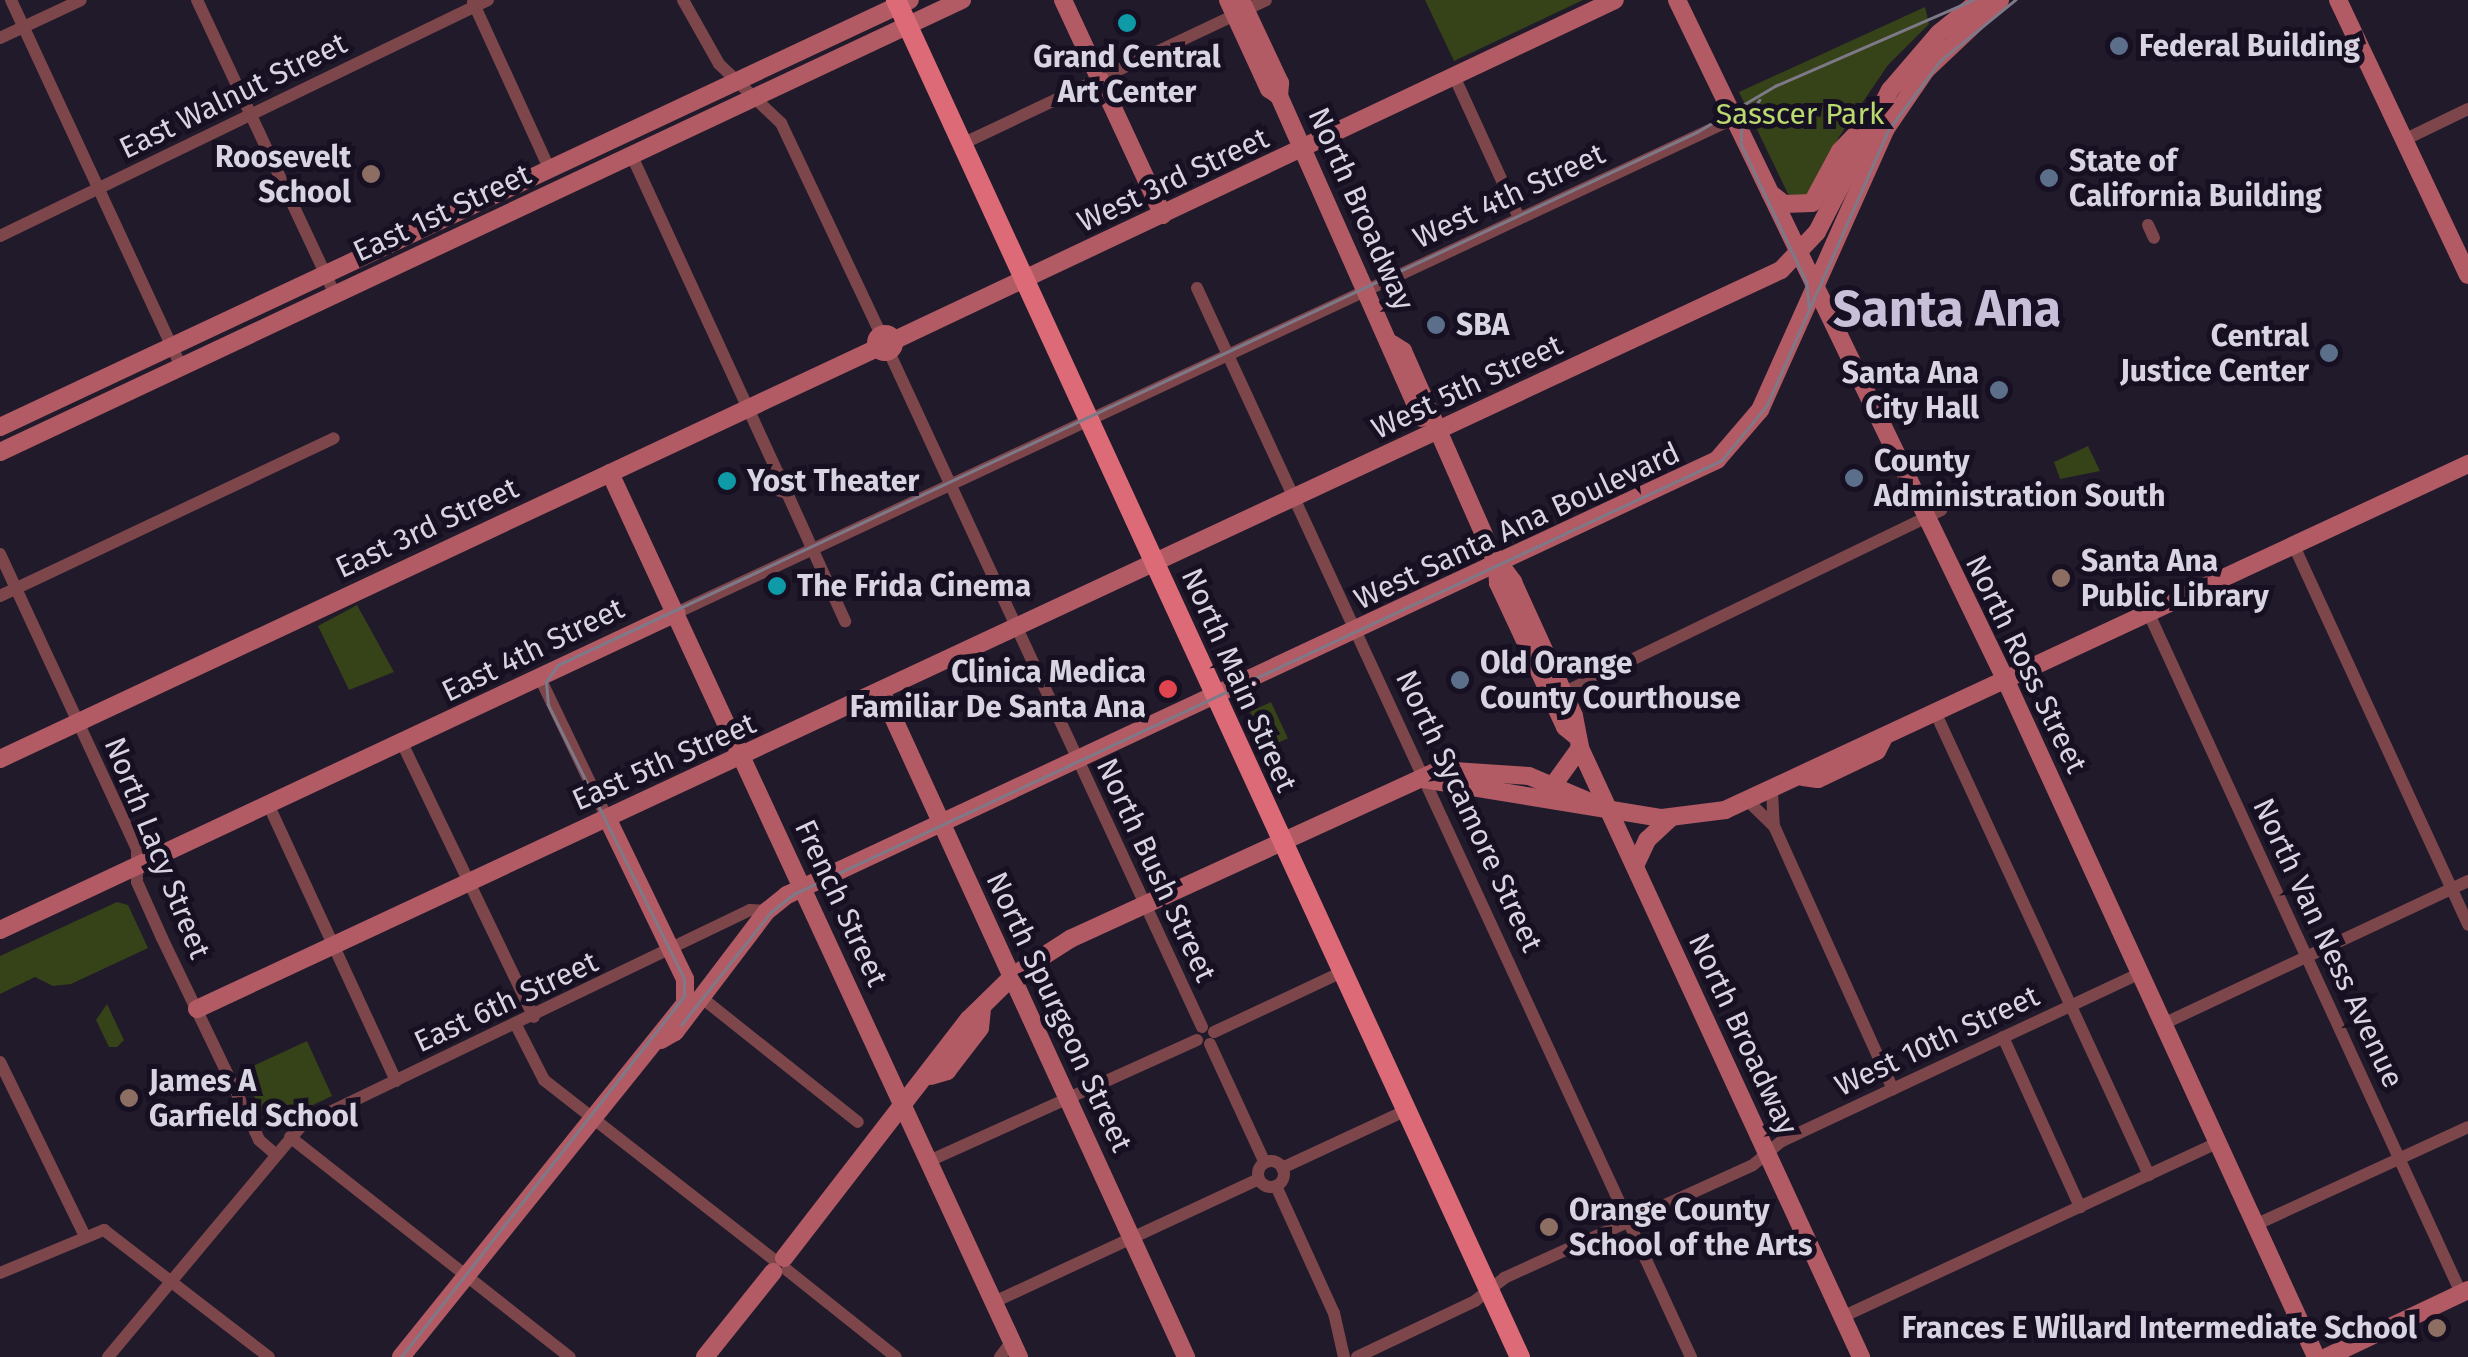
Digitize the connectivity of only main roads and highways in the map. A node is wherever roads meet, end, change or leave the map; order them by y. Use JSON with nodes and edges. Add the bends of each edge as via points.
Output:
{"nodes":[{"id":1,"x":962,"y":0,"type":"edge"},
{"id":2,"x":1064,"y":0,"type":"edge"},
{"id":3,"x":1615,"y":0,"type":"edge"},
{"id":4,"x":1676,"y":0,"type":"edge"},
{"id":5,"x":1980,"y":0,"type":"edge"},
{"id":6,"x":2000,"y":0,"type":"edge"},
{"id":7,"x":2338,"y":0,"type":"edge"},
{"id":8,"x":901,"y":2,"type":"edge"},
{"id":9,"x":1237,"y":6,"type":"edge"},
{"id":10,"x":908,"y":25,"type":"junction"},
{"id":11,"x":1870,"y":121,"type":"junction"},
{"id":12,"x":1303,"y":148,"type":"junction"},
{"id":13,"x":1770,"y":193,"type":"junction"},
{"id":14,"x":1164,"y":215,"type":"junction"},
{"id":15,"x":1800,"y":256,"type":"junction"},
{"id":16,"x":2468,"y":275,"type":"edge"},
{"id":17,"x":1024,"y":280,"type":"junction"},
{"id":18,"x":1815,"y":290,"type":"junction"},
{"id":19,"x":0,"y":428,"type":"edge"},
{"id":20,"x":1434,"y":432,"type":"junction"},
{"id":21,"x":0,"y":452,"type":"edge"},
{"id":22,"x":2468,"y":464,"type":"edge"},
{"id":23,"x":610,"y":473,"type":"junction"},
{"id":24,"x":1152,"y":560,"type":"junction"},
{"id":25,"x":1498,"y":565,"type":"junction"},
{"id":26,"x":676,"y":612,"type":"junction"},
{"id":27,"x":2006,"y":681,"type":"junction"},
{"id":28,"x":880,"y":691,"type":"junction"},
{"id":29,"x":1213,"y":697,"type":"junction"},
{"id":30,"x":1578,"y":741,"type":"junction"},
{"id":31,"x":743,"y":757,"type":"junction"},
{"id":32,"x":0,"y":759,"type":"edge"},
{"id":33,"x":1423,"y":779,"type":"junction"},
{"id":34,"x":1554,"y":784,"type":"junction"},
{"id":35,"x":1609,"y":810,"type":"junction"},
{"id":36,"x":606,"y":818,"type":"junction"},
{"id":37,"x":1671,"y":818,"type":"junction"},
{"id":38,"x":940,"y":822,"type":"junction"},
{"id":39,"x":1279,"y":840,"type":"junction"},
{"id":40,"x":1634,"y":866,"type":"junction"},
{"id":41,"x":804,"y":886,"type":"junction"},
{"id":42,"x":0,"y":930,"type":"edge"},
{"id":43,"x":1014,"y":975,"type":"junction"},
{"id":44,"x":693,"y":1001,"type":"junction"},
{"id":45,"x":196,"y":1010,"type":"road end"},
{"id":46,"x":905,"y":1108,"type":"junction"},
{"id":47,"x":2465,"y":1292,"type":"edge"},
{"id":48,"x":442,"y":1312,"type":"junction"},
{"id":49,"x":1016,"y":1349,"type":"edge"},
{"id":50,"x":402,"y":1357,"type":"edge"},
{"id":51,"x":416,"y":1357,"type":"edge"},
{"id":52,"x":705,"y":1357,"type":"edge"},
{"id":53,"x":1186,"y":1357,"type":"edge"},
{"id":54,"x":1520,"y":1357,"type":"edge"},
{"id":55,"x":1861,"y":1357,"type":"edge"},
{"id":56,"x":2316,"y":1357,"type":"edge"},
{"id":57,"x":2327,"y":1357,"type":"edge"}],
"edges":[{"from":1,"to":10,"type":"main road","name":"East 1st Street"},
{"from":2,"to":14,"type":"main road"},
{"from":3,"to":12,"type":"main road","name":"West 3rd Street"},
{"from":4,"to":13,"type":"main road","name":"North Ross Street"},
{"from":5,"to":11,"type":"main road","via":[[1917,56]]},
{"from":6,"to":18,"type":"main road","name":"West Santa Ana Boulevard","via":[[1926,70],[1900,106]]},
{"from":7,"to":16,"type":"main road"},
{"from":8,"to":10,"type":"main road","name":"North Main Street"},
{"from":8,"to":19,"type":"main road","name":"East 1st Street"},
{"from":9,"to":12,"type":"main road","name":"North Broadway","via":[[1269,89],[1279,96]]},
{"from":10,"to":17,"type":"main road","name":"North Main Street"},
{"from":10,"to":21,"type":"main road","name":"East 1st Street"},
{"from":11,"to":13,"type":"main road","via":[[1840,152],[1812,204],[1784,204]]},
{"from":11,"to":15,"type":"main road"},
{"from":12,"to":14,"type":"main road","name":"West 3rd Street"},
{"from":12,"to":20,"type":"main road","name":"North Broadway","via":[[1404,382]]},
{"from":13,"to":15,"type":"main road","name":"North Ross Street"},
{"from":14,"to":17,"type":"main road","name":"West 3rd Street"},
{"from":15,"to":18,"type":"main road","name":"North Ross Street"},
{"from":15,"to":20,"type":"main road","name":"West 5th Street"},
{"from":17,"to":23,"type":"main road","name":"East 3rd Street"},
{"from":17,"to":24,"type":"main road","name":"North Main Street"},
{"from":18,"to":25,"type":"main road","name":"West Santa Ana Boulevard","via":[[1760,410],[1718,460]]},
{"from":18,"to":27,"type":"main road","name":"North Ross Street","via":[[1934,516]]},
{"from":20,"to":24,"type":"main road","name":"West 5th Street"},
{"from":20,"to":25,"type":"main road","name":"North Broadway"},
{"from":22,"to":27,"type":"main road"},
{"from":23,"to":26,"type":"main road","name":"French Street"},
{"from":23,"to":32,"type":"main road","name":"East 3rd Street"},
{"from":24,"to":28,"type":"main road","name":"East 5th Street"},
{"from":24,"to":29,"type":"main road","name":"North Main Street"},
{"from":25,"to":29,"type":"main road","name":"West Santa Ana Boulevard"},
{"from":25,"to":30,"type":"main road","name":"North Broadway","via":[[1511,578]]},
{"from":25,"to":30,"type":"main road","name":"North Broadway","via":[[1498,583],[1565,727]]},
{"from":26,"to":31,"type":"main road","name":"French Street"},
{"from":26,"to":42,"type":"main road","name":"East 4th Street"},
{"from":27,"to":37,"type":"main road","via":[[1880,745],[1811,766],[1803,777],[1749,802]]},
{"from":27,"to":56,"type":"main road","name":"North Ross Street"},
{"from":28,"to":31,"type":"main road","name":"East 5th Street"},
{"from":28,"to":38,"type":"main road","name":"North Spurgeon Street"},
{"from":29,"to":38,"type":"main road","name":"West Santa Ana Boulevard"},
{"from":29,"to":39,"type":"main road","name":"North Main Street"},
{"from":30,"to":34,"type":"main road"},
{"from":30,"to":35,"type":"main road","name":"North Broadway"},
{"from":31,"to":36,"type":"main road","name":"East 5th Street"},
{"from":31,"to":41,"type":"main road","name":"French Street"},
{"from":33,"to":34,"type":"main road","via":[[1439,770],[1483,770]]},
{"from":33,"to":35,"type":"main road"},
{"from":33,"to":39,"type":"main road"},
{"from":34,"to":35,"type":"main road"},
{"from":35,"to":37,"type":"main road"},
{"from":35,"to":40,"type":"main road","name":"North Broadway"},
{"from":36,"to":44,"type":"main road"},
{"from":36,"to":45,"type":"main road","name":"East 5th Street"},
{"from":37,"to":40,"type":"main road"},
{"from":38,"to":41,"type":"main road","name":"West Santa Ana Boulevard"},
{"from":38,"to":43,"type":"main road","name":"North Spurgeon Street"},
{"from":39,"to":43,"type":"main road"},
{"from":39,"to":54,"type":"main road","name":"North Main Street"},
{"from":40,"to":55,"type":"main road","name":"North Broadway"},
{"from":41,"to":44,"type":"main road","name":"West Santa Ana Boulevard","via":[[767,911]]},
{"from":41,"to":46,"type":"main road","name":"French Street"},
{"from":43,"to":46,"type":"main road"},
{"from":43,"to":53,"type":"main road","name":"North Spurgeon Street"},
{"from":44,"to":48,"type":"main road","name":"West Santa Ana Boulevard","via":[[521,1223],[495,1244]]},
{"from":46,"to":49,"type":"main road","name":"French Street"},
{"from":46,"to":52,"type":"main road"},
{"from":47,"to":57,"type":"main road"},
{"from":48,"to":50,"type":"main road"},
{"from":48,"to":51,"type":"main road"}]}
